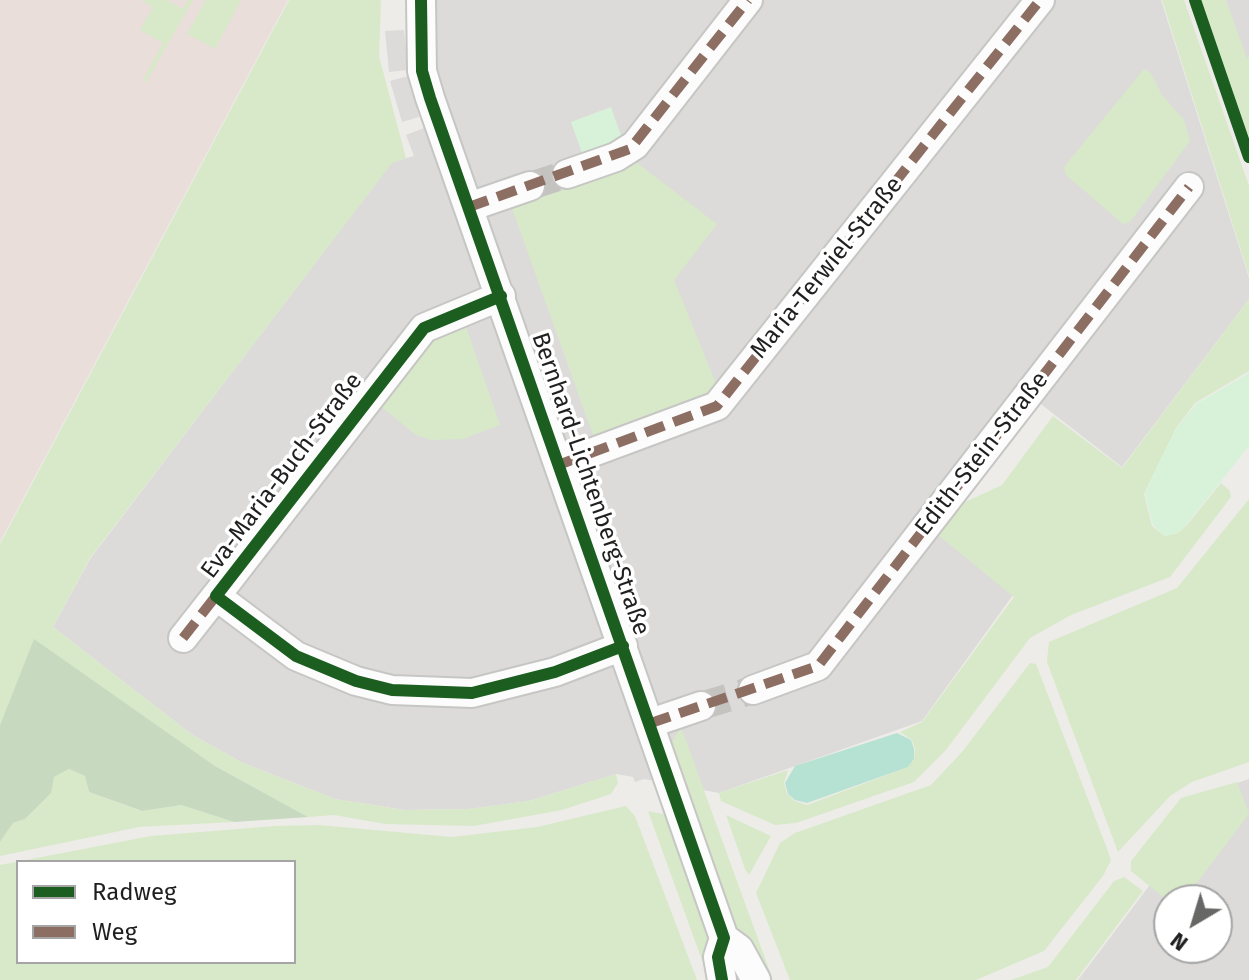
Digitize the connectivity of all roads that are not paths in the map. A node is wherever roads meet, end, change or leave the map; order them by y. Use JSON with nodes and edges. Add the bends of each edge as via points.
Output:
{"nodes":[{"id":1,"x":421,"y":0,"type":"edge"},
{"id":2,"x":748,"y":0,"type":"edge"},
{"id":3,"x":1040,"y":0,"type":"edge"},
{"id":4,"x":567,"y":174,"type":"tunnel mouth"},
{"id":5,"x":530,"y":186,"type":"tunnel mouth"},
{"id":6,"x":1189,"y":187,"type":"dead end"},
{"id":7,"x":469,"y":207,"type":"junction"},
{"id":8,"x":501,"y":296,"type":"junction"},
{"id":9,"x":561,"y":464,"type":"junction"},
{"id":10,"x":216,"y":596,"type":"junction"},
{"id":11,"x":183,"y":638,"type":"dead end"},
{"id":12,"x":623,"y":646,"type":"junction"},
{"id":13,"x":753,"y":690,"type":"tunnel mouth"},
{"id":14,"x":701,"y":706,"type":"tunnel mouth"},
{"id":15,"x":651,"y":723,"type":"junction"},
{"id":16,"x":724,"y":938,"type":"junction"},
{"id":17,"x":722,"y":980,"type":"edge"},
{"id":18,"x":756,"y":980,"type":"edge"}],
"edges":[{"from":1,"to":7,"type":"street","name":"Bernhard-Lichtenberg-Straße","via":[[422,71]]},
{"from":2,"to":4,"type":"street","via":[[635,145]]},
{"from":3,"to":9,"type":"street","name":"Maria-Terwiel-Straße","via":[[717,406]]},
{"from":5,"to":7,"type":"street"},
{"from":6,"to":13,"type":"street","name":"Edith-Stein-Straße","via":[[818,666]]},
{"from":7,"to":8,"type":"street","name":"Bernhard-Lichtenberg-Straße"},
{"from":8,"to":9,"type":"street","name":"Bernhard-Lichtenberg-Straße"},
{"from":8,"to":10,"type":"street","name":"Eva-Maria-Buch-Straße","via":[[424,328]]},
{"from":9,"to":12,"type":"street","name":"Bernhard-Lichtenberg-Straße"},
{"from":10,"to":11,"type":"street","name":"Eva-Maria-Buch-Straße"},
{"from":10,"to":12,"type":"street","name":"Eva-Maria-Buch-Straße","via":[[296,656],[392,690],[459,693],[499,688]]},
{"from":12,"to":15,"type":"street","name":"Bernhard-Lichtenberg-Straße"},
{"from":14,"to":15,"type":"street"},
{"from":15,"to":16,"type":"street","name":"Bernhard-Lichtenberg-Straße"},
{"from":16,"to":17,"type":"street","name":"Bernhard-Lichtenberg-Straße","via":[[718,957]]},
{"from":16,"to":18,"type":"street","name":"Bernhard-Lichtenberg-Straße","via":[[739,949]]}]}
